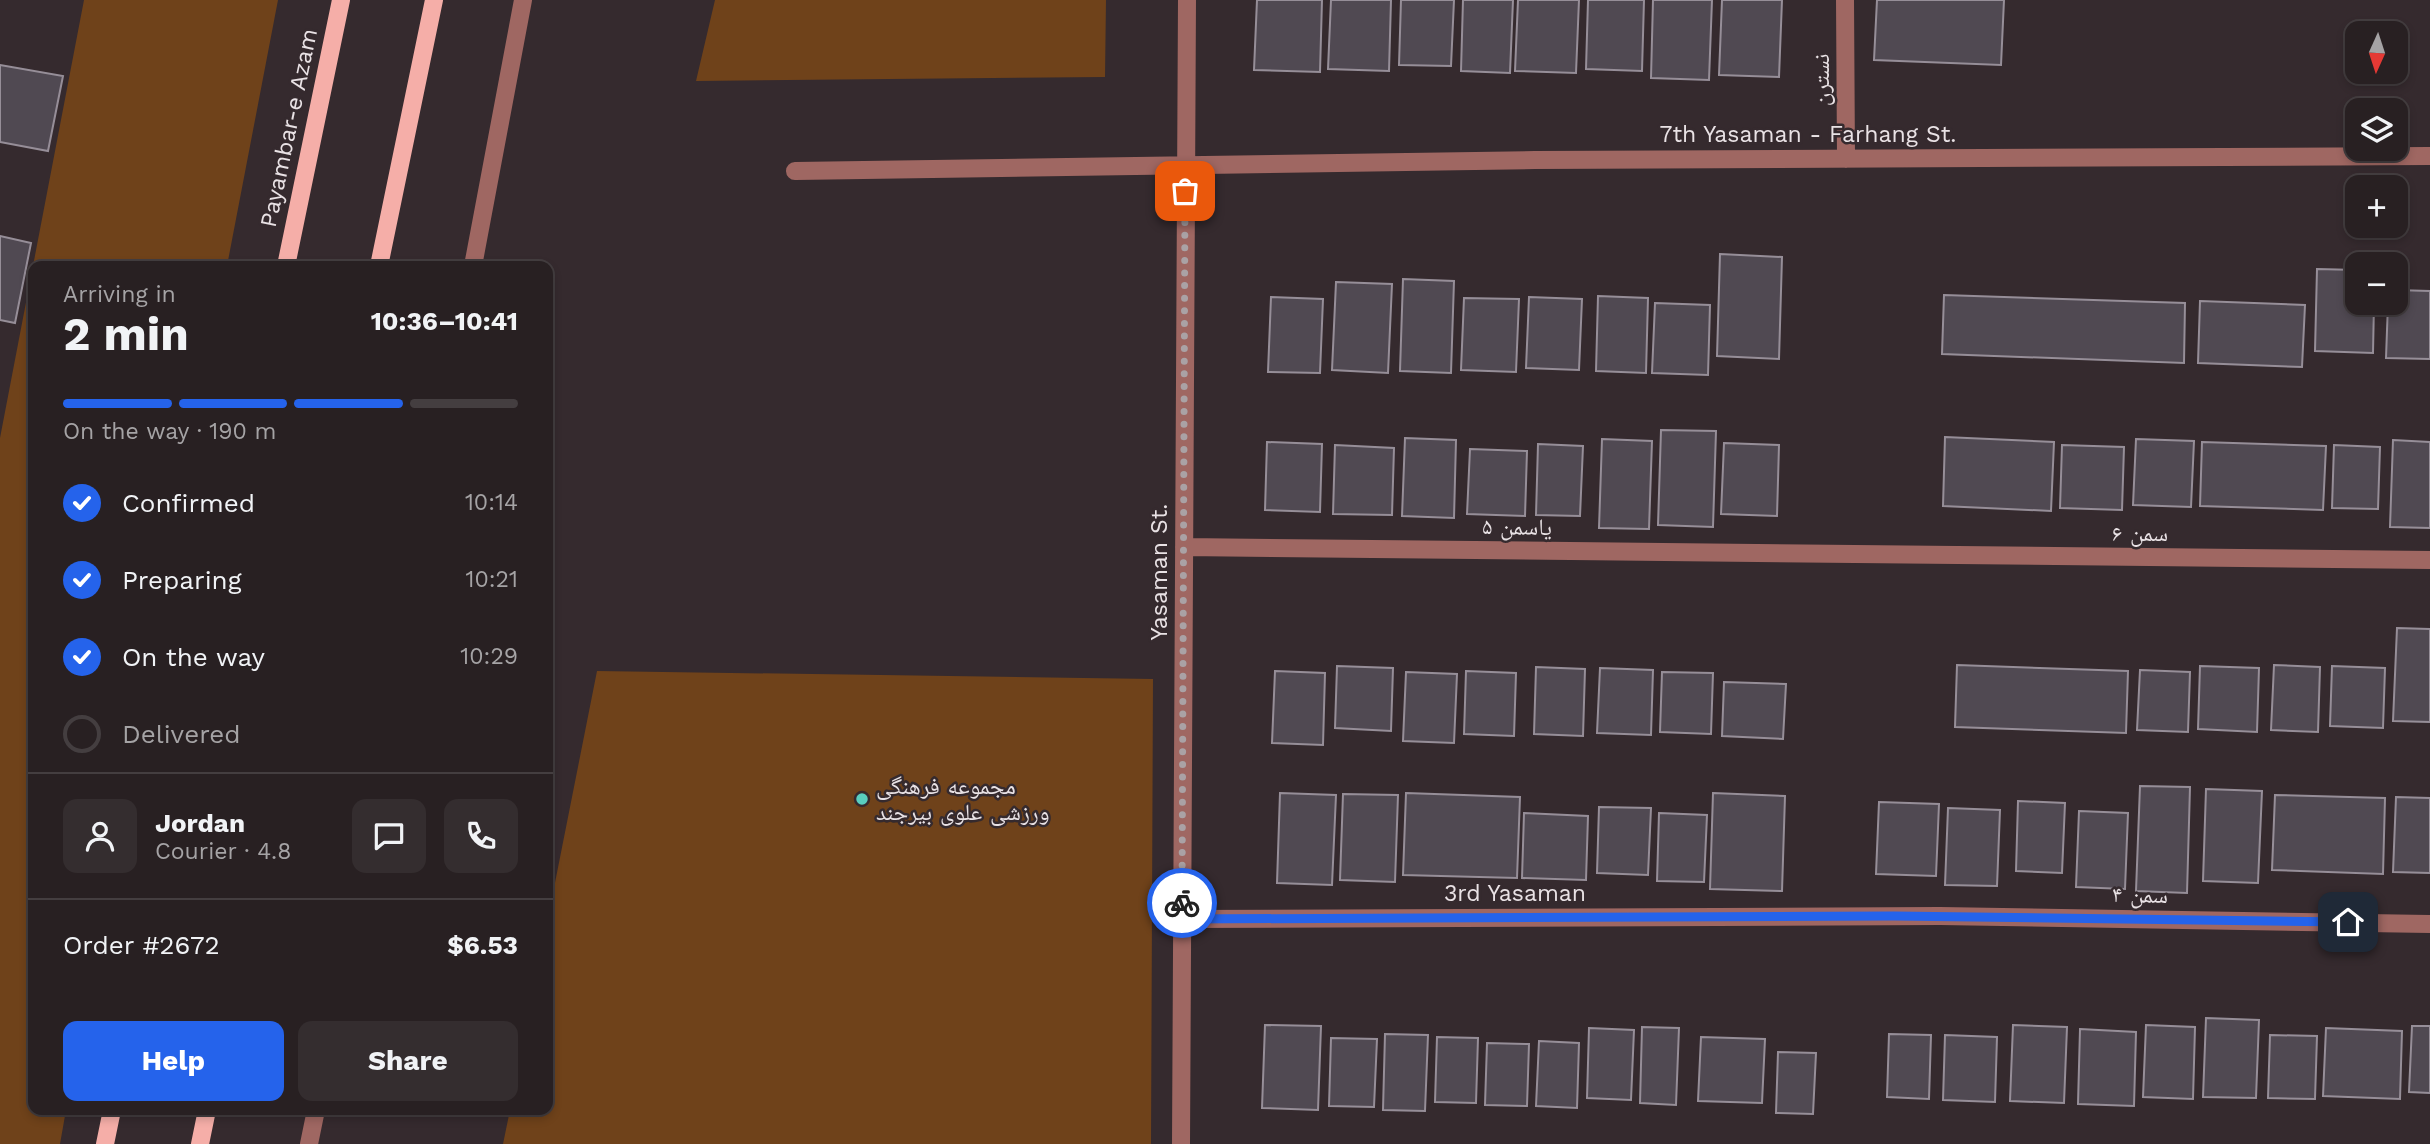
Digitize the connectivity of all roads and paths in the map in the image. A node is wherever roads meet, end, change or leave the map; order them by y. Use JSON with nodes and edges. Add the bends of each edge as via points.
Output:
{"nodes":[{"id":1,"x":341,"y":0,"type":"edge"},
{"id":2,"x":433,"y":0,"type":"edge"},
{"id":3,"x":523,"y":0,"type":"edge"},
{"id":4,"x":1186,"y":0,"type":"edge"},
{"id":5,"x":1845,"y":0,"type":"edge"},
{"id":6,"x":2430,"y":156,"type":"edge"},
{"id":7,"x":1846,"y":159,"type":"junction"},
{"id":8,"x":1185,"y":163,"type":"junction"},
{"id":9,"x":795,"y":171,"type":"dead end"},
{"id":10,"x":287,"y":261,"type":"edge"},
{"id":11,"x":380,"y":261,"type":"edge"},
{"id":12,"x":474,"y":261,"type":"edge"},
{"id":13,"x":1184,"y":547,"type":"junction"},
{"id":14,"x":1850,"y":556,"type":"joint"},
{"id":15,"x":2430,"y":560,"type":"edge"},
{"id":16,"x":1849,"y":916,"type":"joint"},
{"id":17,"x":1182,"y":919,"type":"junction"},
{"id":18,"x":2430,"y":923,"type":"edge"},
{"id":19,"x":111,"y":1115,"type":"edge"},
{"id":20,"x":206,"y":1115,"type":"edge"},
{"id":21,"x":315,"y":1115,"type":"edge"},
{"id":22,"x":105,"y":1144,"type":"edge"},
{"id":23,"x":200,"y":1144,"type":"edge"},
{"id":24,"x":309,"y":1144,"type":"edge"},
{"id":25,"x":1181,"y":1144,"type":"edge"}],
"edges":[{"from":1,"to":10,"type":"main road","name":"Payambar-e Azam"},
{"from":2,"to":11,"type":"main road"},
{"from":3,"to":12,"type":"street"},
{"from":4,"to":8,"type":"street","name":"Yasaman St."},
{"from":5,"to":7,"type":"street","name":"نسترن"},
{"from":6,"to":7,"type":"street","name":"7th Yasaman - Farhang St."},
{"from":7,"to":8,"type":"street","name":"7th Yasaman - Farhang St."},
{"from":8,"to":9,"type":"street","name":"7th Yasaman - Farhang St."},
{"from":8,"to":13,"type":"street","name":"Yasaman St."},
{"from":13,"to":14,"type":"street","name":"یاسمن ۵"},
{"from":13,"to":17,"type":"street","name":"Yasaman St."},
{"from":14,"to":15,"type":"street","name":"سمن ۶"},
{"from":16,"to":17,"type":"street","name":"3rd Yasaman"},
{"from":16,"to":18,"type":"street","name":"سمن ۴"},
{"from":17,"to":25,"type":"street","name":"Yasaman St."},
{"from":19,"to":22,"type":"main road"},
{"from":20,"to":23,"type":"main road"},
{"from":21,"to":24,"type":"street"}]}
